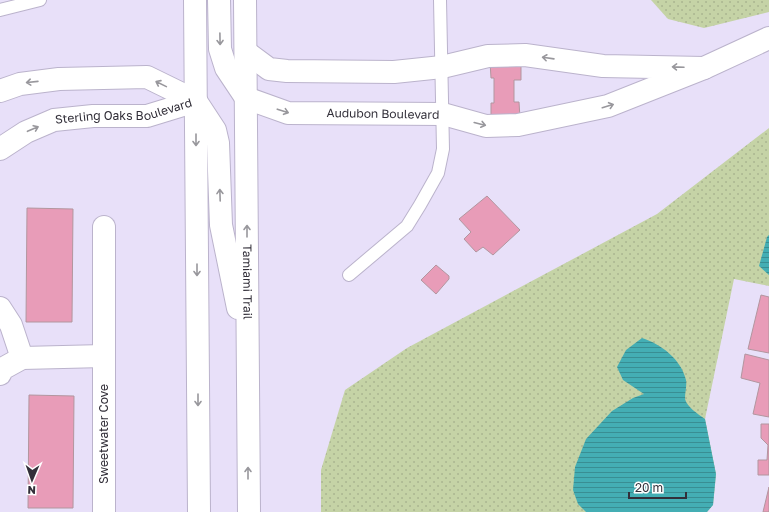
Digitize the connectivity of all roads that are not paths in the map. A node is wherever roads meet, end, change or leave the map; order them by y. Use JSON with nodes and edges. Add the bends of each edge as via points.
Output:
{"nodes":[{"id":1,"x":40,"y":0,"type":"edge"},
{"id":2,"x":195,"y":0,"type":"edge"},
{"id":3,"x":220,"y":0,"type":"edge"},
{"id":4,"x":245,"y":0,"type":"edge"},
{"id":5,"x":440,"y":0,"type":"edge"},
{"id":6,"x":0,"y":10,"type":"edge"},
{"id":7,"x":769,"y":38,"type":"edge"},
{"id":8,"x":246,"y":52,"type":"junction"},
{"id":9,"x":442,"y":67,"type":"junction"},
{"id":10,"x":704,"y":68,"type":"junction"},
{"id":11,"x":0,"y":92,"type":"edge"},
{"id":12,"x":246,"y":98,"type":"junction"},
{"id":13,"x":196,"y":101,"type":"junction"},
{"id":14,"x":443,"y":114,"type":"junction"},
{"id":15,"x":0,"y":149,"type":"edge"},
{"id":16,"x":104,"y":227,"type":"dead end"},
{"id":17,"x":349,"y":275,"type":"dead end"},
{"id":18,"x":0,"y":308,"type":"edge"},
{"id":19,"x":104,"y":356,"type":"junction"},
{"id":20,"x":248,"y":357,"type":"junction"},
{"id":21,"x":22,"y":358,"type":"junction"},
{"id":22,"x":0,"y":374,"type":"edge"},
{"id":23,"x":104,"y":512,"type":"edge"},
{"id":24,"x":199,"y":512,"type":"edge"},
{"id":25,"x":249,"y":512,"type":"edge"}],
"edges":[{"from":1,"to":6,"type":"lane"},
{"from":2,"to":13,"type":"street"},
{"from":3,"to":12,"type":"street","one_way":true,"via":[[220,49],[226,68]]},
{"from":4,"to":8,"type":"street","name":"Tamiami Trail"},
{"from":5,"to":9,"type":"lane"},
{"from":7,"to":10,"type":"street","name":"Audubon Boulevard"},
{"from":8,"to":9,"type":"street","name":"Audubon Boulevard","via":[[269,69],[287,71],[394,72]]},
{"from":8,"to":12,"type":"street","name":"Tamiami Trail"},
{"from":10,"to":9,"type":"street","name":"Audubon Boulevard","one_way":true,"via":[[603,66],[525,55],[488,56]]},
{"from":9,"to":14,"type":"lane"},
{"from":14,"to":10,"type":"street","name":"Audubon Boulevard","one_way":true,"via":[[486,126],[518,125],[608,106]]},
{"from":13,"to":11,"type":"street","name":"Sterling Oaks Boulevard","one_way":true,"via":[[147,77],[59,79],[20,84]]},
{"from":12,"to":14,"type":"street","name":"Audubon Boulevard","one_way":true,"via":[[288,113]]},
{"from":20,"to":12,"type":"street","name":"Tamiami Trail","one_way":true},
{"from":15,"to":13,"type":"street","name":"Sterling Oaks Boulevard","one_way":true,"via":[[26,132],[54,120],[93,116],[148,116]]},
{"from":20,"to":13,"type":"street","one_way":true,"via":[[221,225],[218,143],[215,130]]},
{"from":13,"to":24,"type":"street","one_way":true},
{"from":14,"to":17,"type":"lane","via":[[443,149],[438,173],[420,205],[407,226]]},
{"from":16,"to":19,"type":"street","name":"Sweetwater Cove"},
{"from":18,"to":21,"type":"street","via":[[10,325]]},
{"from":19,"to":21,"type":"street"},
{"from":19,"to":23,"type":"street","name":"Sweetwater Cove"},
{"from":25,"to":20,"type":"street","name":"Tamiami Trail","one_way":true},
{"from":21,"to":22,"type":"street","via":[[2,369]]}]}
